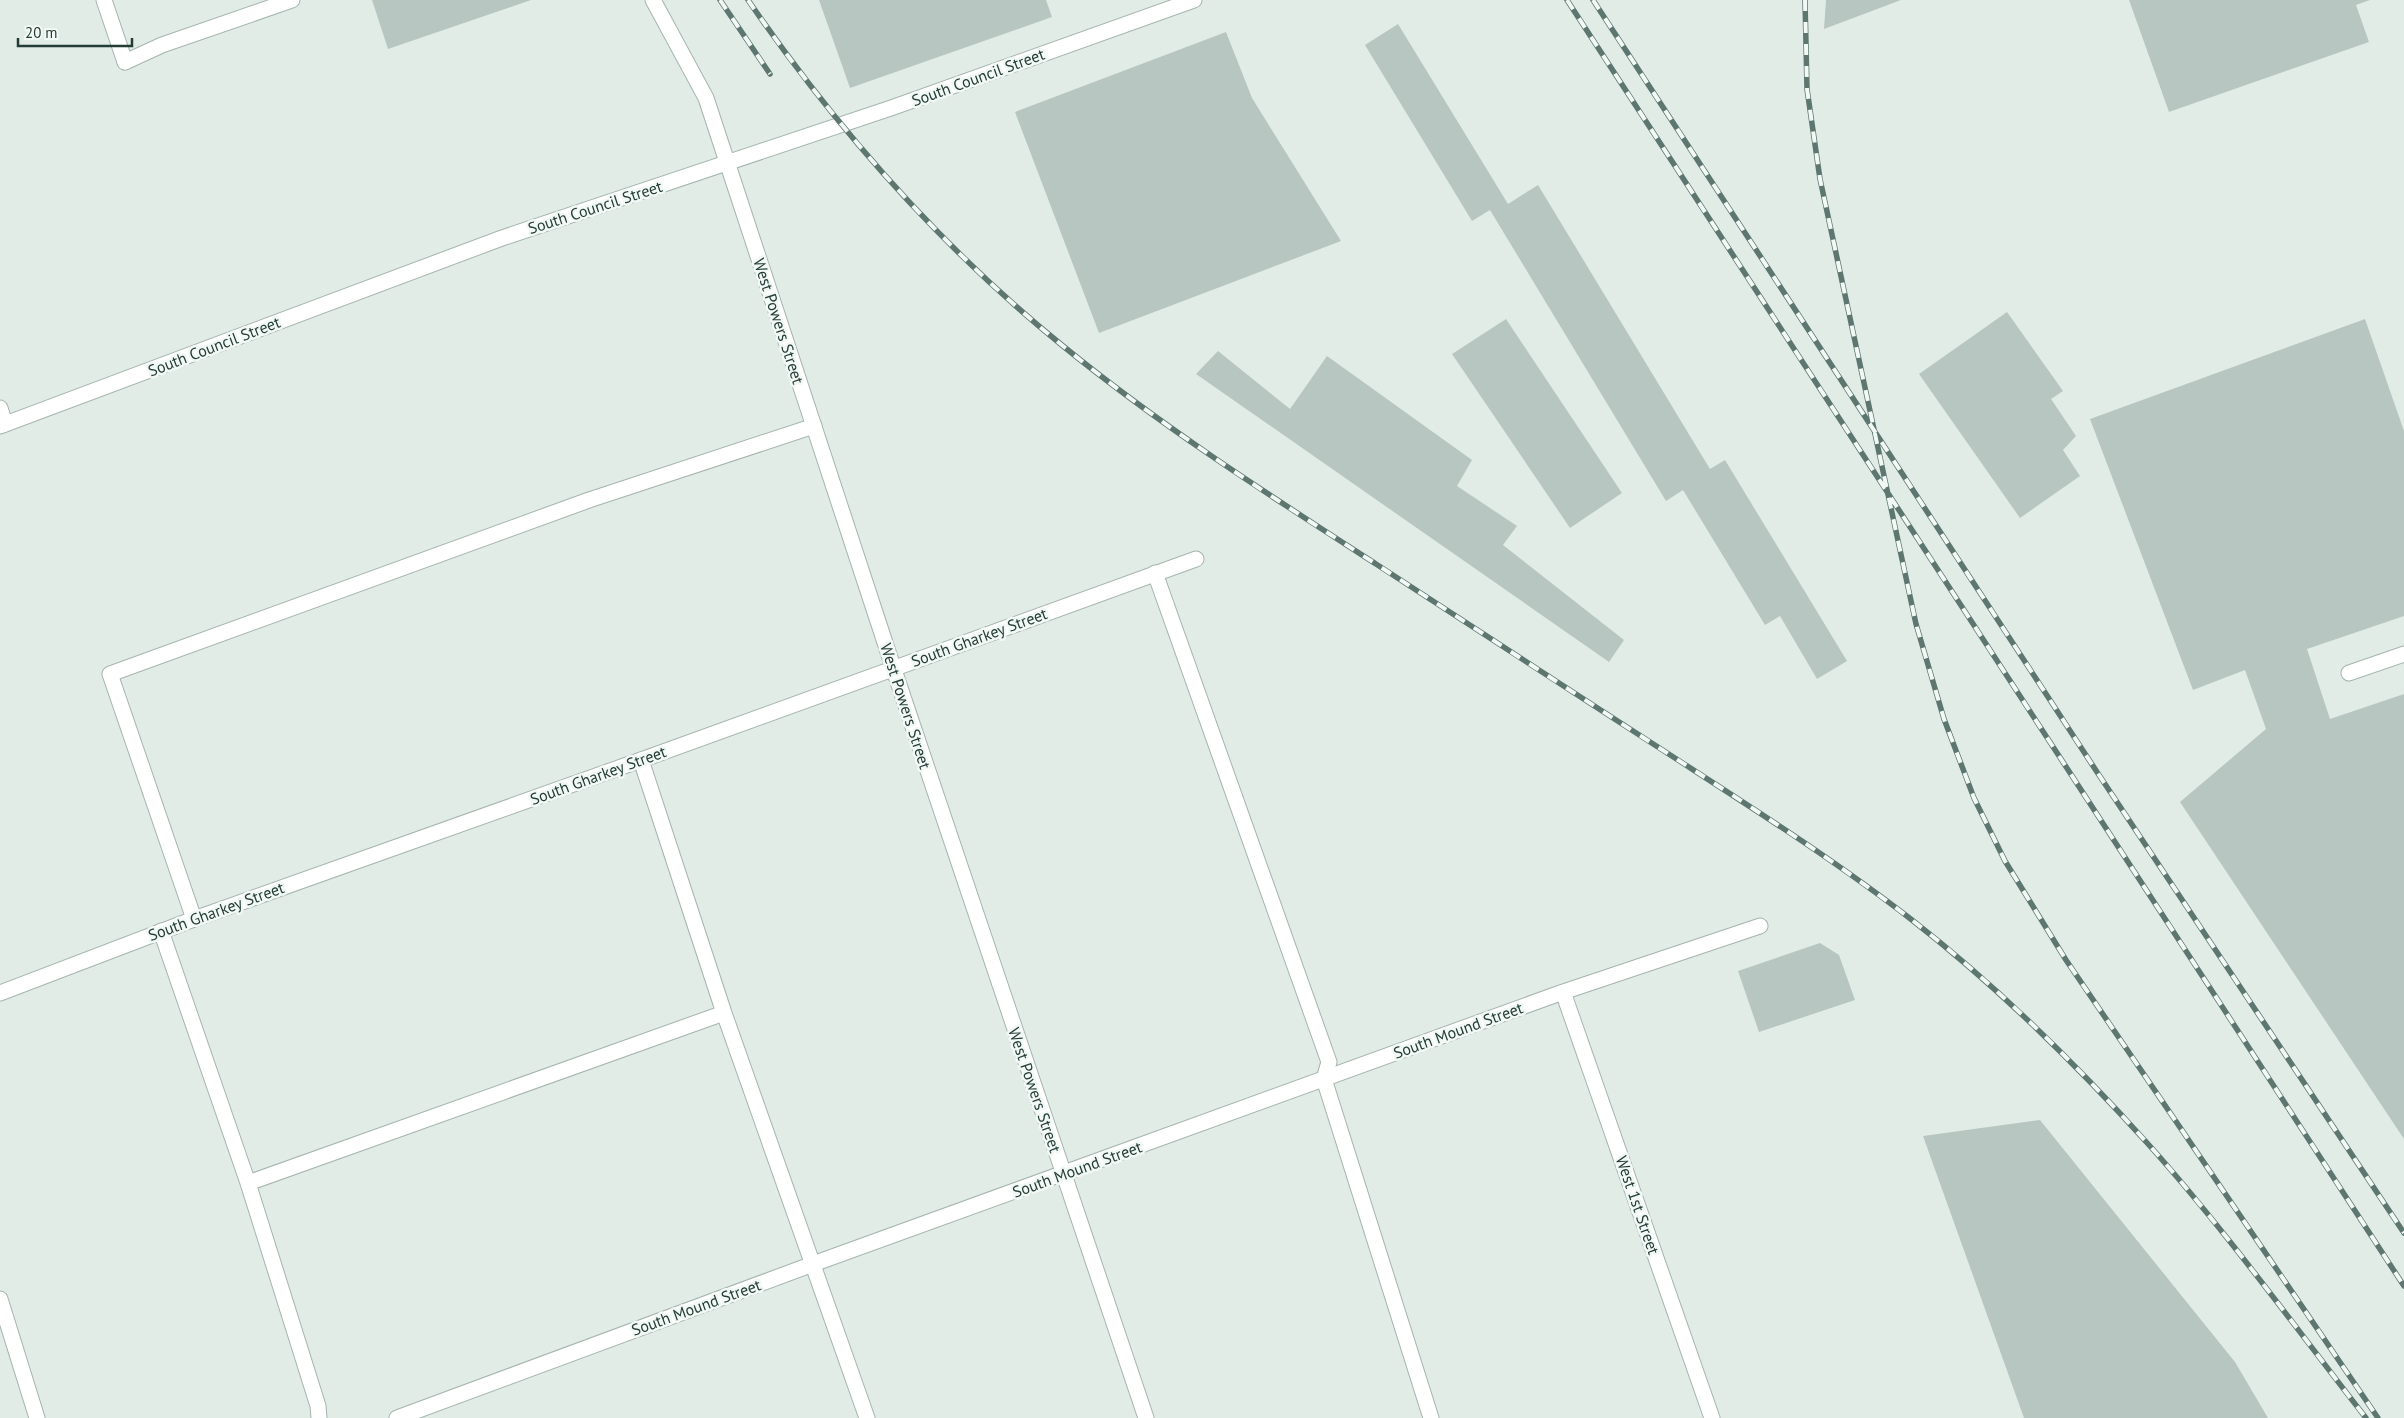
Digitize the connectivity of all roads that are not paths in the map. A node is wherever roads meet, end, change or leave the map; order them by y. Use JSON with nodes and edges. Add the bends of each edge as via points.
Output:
{"nodes":[{"id":1,"x":104,"y":0,"type":"edge"},
{"id":2,"x":292,"y":0,"type":"edge"},
{"id":3,"x":653,"y":0,"type":"edge"},
{"id":4,"x":1194,"y":0,"type":"edge"},
{"id":5,"x":726,"y":163,"type":"junction"},
{"id":6,"x":0,"y":408,"type":"edge"},
{"id":7,"x":3,"y":425,"type":"edge"},
{"id":8,"x":814,"y":426,"type":"junction"},
{"id":9,"x":1196,"y":558,"type":"dead end"},
{"id":10,"x":1156,"y":574,"type":"junction"},
{"id":11,"x":2404,"y":654,"type":"edge"},
{"id":12,"x":893,"y":668,"type":"junction"},
{"id":13,"x":2349,"y":673,"type":"dead end"},
{"id":14,"x":641,"y":760,"type":"junction"},
{"id":15,"x":194,"y":919,"type":"junction"},
{"id":16,"x":1760,"y":926,"type":"dead end"},
{"id":17,"x":161,"y":931,"type":"junction"},
{"id":18,"x":1564,"y":992,"type":"junction"},
{"id":19,"x":0,"y":993,"type":"edge"},
{"id":20,"x":724,"y":1013,"type":"junction"},
{"id":21,"x":1324,"y":1079,"type":"junction"},
{"id":22,"x":1063,"y":1174,"type":"junction"},
{"id":23,"x":248,"y":1183,"type":"junction"},
{"id":24,"x":813,"y":1264,"type":"junction"},
{"id":25,"x":0,"y":1299,"type":"edge"},
{"id":26,"x":37,"y":1418,"type":"edge"},
{"id":27,"x":319,"y":1418,"type":"edge"},
{"id":28,"x":397,"y":1418,"type":"edge"},
{"id":29,"x":867,"y":1418,"type":"edge"},
{"id":30,"x":1146,"y":1418,"type":"edge"},
{"id":31,"x":1431,"y":1418,"type":"edge"},
{"id":32,"x":1712,"y":1418,"type":"edge"}],
"edges":[{"from":1,"to":2,"type":"street","via":[[125,62],[162,45]]},
{"from":3,"to":5,"type":"street","name":"West Powers Street","via":[[706,98]]},
{"from":4,"to":5,"type":"street","name":"South Council Street"},
{"from":5,"to":7,"type":"street","name":"South Council Street","via":[[502,238]]},
{"from":5,"to":8,"type":"street","name":"West Powers Street"},
{"from":6,"to":7,"type":"street"},
{"from":8,"to":12,"type":"street","name":"West Powers Street"},
{"from":8,"to":15,"type":"street","via":[[589,500],[110,674]]},
{"from":9,"to":10,"type":"street","name":"South Gharkey Street"},
{"from":10,"to":12,"type":"street","name":"South Gharkey Street"},
{"from":10,"to":21,"type":"street","via":[[1329,1062]]},
{"from":11,"to":13,"type":"street"},
{"from":12,"to":14,"type":"street","name":"South Gharkey Street"},
{"from":12,"to":22,"type":"street","name":"West Powers Street"},
{"from":14,"to":15,"type":"street","name":"South Gharkey Street"},
{"from":14,"to":20,"type":"street"},
{"from":15,"to":17,"type":"street","name":"South Gharkey Street"},
{"from":16,"to":18,"type":"street","name":"South Mound Street"},
{"from":17,"to":19,"type":"street","name":"South Gharkey Street"},
{"from":17,"to":23,"type":"street"},
{"from":18,"to":21,"type":"street","name":"South Mound Street"},
{"from":18,"to":32,"type":"street","name":"West 1st Street"},
{"from":20,"to":23,"type":"street"},
{"from":20,"to":24,"type":"street"},
{"from":21,"to":22,"type":"street","name":"South Mound Street"},
{"from":21,"to":31,"type":"street"},
{"from":22,"to":24,"type":"street","name":"South Mound Street"},
{"from":22,"to":30,"type":"street","name":"West Powers Street"},
{"from":23,"to":27,"type":"street","via":[[318,1406]]},
{"from":24,"to":28,"type":"street","name":"South Mound Street"},
{"from":24,"to":29,"type":"street"},
{"from":25,"to":26,"type":"street"}]}
